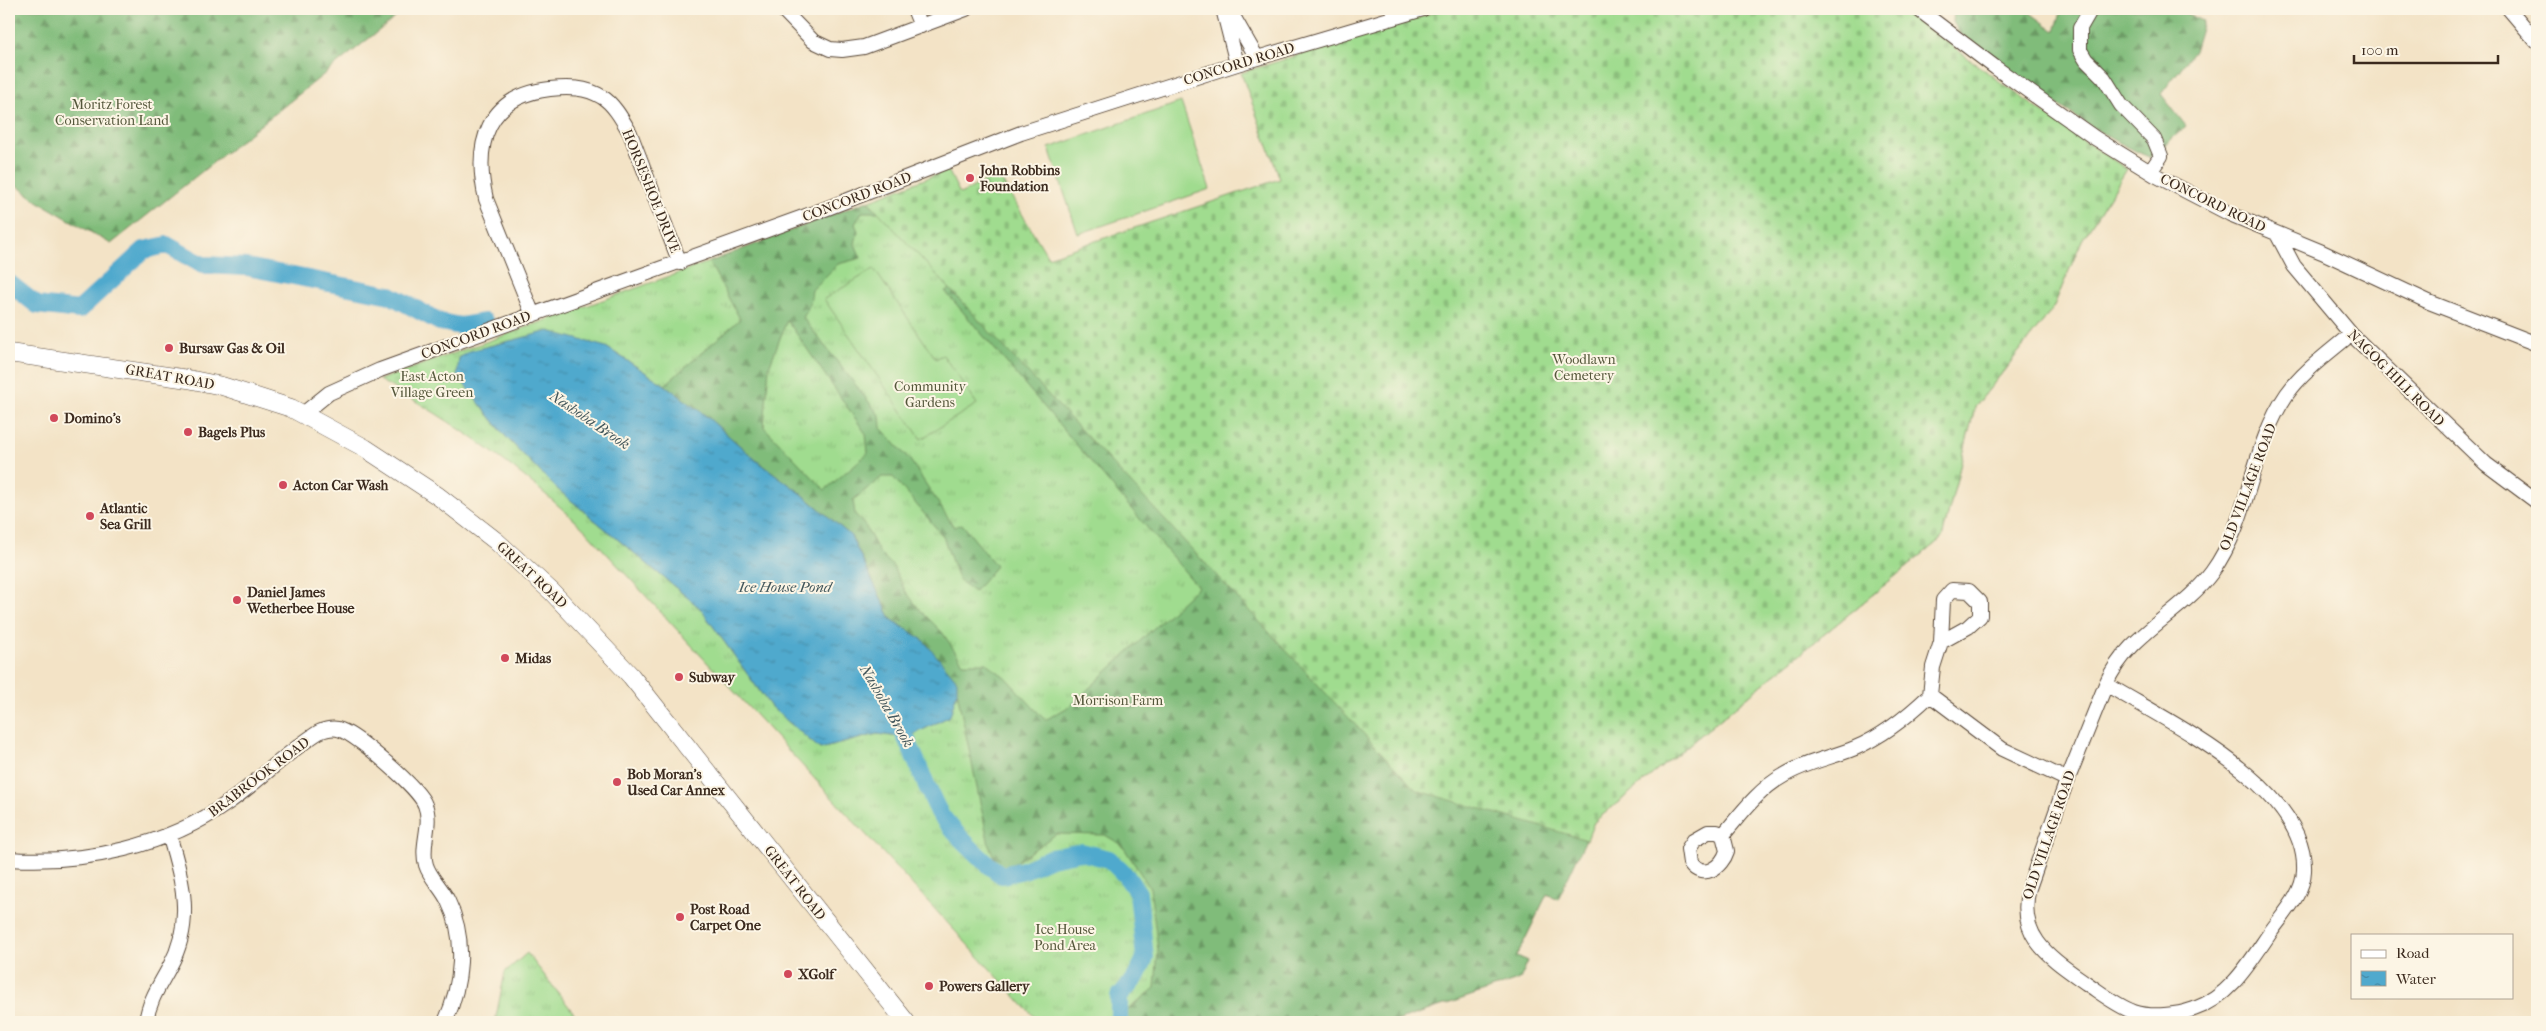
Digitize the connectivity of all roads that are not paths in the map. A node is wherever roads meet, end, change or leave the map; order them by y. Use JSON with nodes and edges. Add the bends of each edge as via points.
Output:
{"nodes":[{"id":1,"x":782,"y":9,"type":"edge"},
{"id":2,"x":914,"y":9,"type":"edge"},
{"id":3,"x":966,"y":9,"type":"edge"},
{"id":4,"x":1223,"y":9,"type":"edge"},
{"id":5,"x":1229,"y":9,"type":"edge"},
{"id":6,"x":1423,"y":9,"type":"edge"},
{"id":7,"x":2091,"y":9,"type":"edge"},
{"id":8,"x":2509,"y":9,"type":"edge"},
{"id":9,"x":1927,"y":12,"type":"edge"},
{"id":10,"x":921,"y":26,"type":"junction"},
{"id":11,"x":2537,"y":42,"type":"edge"},
{"id":12,"x":1257,"y":58,"type":"junction"},
{"id":13,"x":1237,"y":64,"type":"junction"},
{"id":14,"x":2150,"y":172,"type":"junction"},
{"id":15,"x":2277,"y":234,"type":"junction"},
{"id":16,"x":680,"y":262,"type":"junction"},
{"id":17,"x":533,"y":315,"type":"junction"},
{"id":18,"x":2351,"y":334,"type":"junction"},
{"id":19,"x":2537,"y":344,"type":"edge"},
{"id":20,"x":9,"y":353,"type":"edge"},
{"id":21,"x":302,"y":414,"type":"junction"},
{"id":22,"x":2537,"y":502,"type":"edge"},
{"id":23,"x":1941,"y":642,"type":"dead end"},
{"id":24,"x":2106,"y":684,"type":"junction"},
{"id":25,"x":1930,"y":695,"type":"junction"},
{"id":26,"x":2068,"y":780,"type":"junction"},
{"id":27,"x":169,"y":835,"type":"junction"},
{"id":28,"x":1723,"y":835,"type":"dead end"},
{"id":29,"x":9,"y":859,"type":"edge"},
{"id":30,"x":146,"y":1022,"type":"edge"},
{"id":31,"x":445,"y":1022,"type":"edge"},
{"id":32,"x":906,"y":1022,"type":"edge"}],
"edges":[{"from":1,"to":10,"type":"street","via":[[813,41],[836,50],[864,47]]},
{"from":2,"to":10,"type":"street"},
{"from":3,"to":10,"type":"street"},
{"from":4,"to":13,"type":"street"},
{"from":5,"to":12,"type":"street"},
{"from":6,"to":12,"type":"street","name":"CONCORD ROAD"},
{"from":7,"to":14,"type":"street","via":[[2080,28],[2080,50],[2104,78],[2121,105],[2154,139],[2162,156]]},
{"from":8,"to":11,"type":"street"},
{"from":9,"to":14,"type":"street","name":"CONCORD ROAD","via":[[2095,138]]},
{"from":12,"to":13,"type":"street","name":"CONCORD ROAD"},
{"from":13,"to":16,"type":"street","name":"CONCORD ROAD","via":[[1021,133]]},
{"from":14,"to":15,"type":"street","name":"CONCORD ROAD","via":[[2230,214]]},
{"from":15,"to":18,"type":"street","name":"NAGOG HILL ROAD","via":[[2294,266]]},
{"from":15,"to":19,"type":"street","name":"CONCORD ROAD","via":[[2429,302]]},
{"from":16,"to":17,"type":"street","name":"CONCORD ROAD"},
{"from":16,"to":17,"type":"street","name":"HORSESHOE DRIVE","via":[[630,133],[604,97],[585,89],[565,87],[538,90],[510,100],[490,123],[481,149],[481,179]]},
{"from":17,"to":21,"type":"street","name":"CONCORD ROAD","via":[[362,377],[329,393]]},
{"from":18,"to":22,"type":"street","name":"NAGOG HILL ROAD","via":[[2486,464]]},
{"from":18,"to":24,"type":"street","name":"OLD VILLAGE ROAD","via":[[2288,394],[2268,430],[2234,533],[2211,573],[2184,602],[2133,644]]},
{"from":20,"to":21,"type":"main road","name":"GREAT ROAD","via":[[188,379],[238,391]]},
{"from":21,"to":32,"type":"main road","name":"GREAT ROAD","via":[[365,448],[438,496],[510,554],[585,625],[630,676]]},
{"from":23,"to":25,"type":"street","via":[[1933,667]]},
{"from":24,"to":26,"type":"street","name":"OLD VILLAGE ROAD"},
{"from":24,"to":26,"type":"street","name":"OLD VILLAGE ROAD","via":[[2216,750],[2245,772],[2276,802],[2290,821],[2302,847],[2304,872],[2295,898],[2246,968],[2224,993],[2195,1009],[2169,1015],[2135,1012],[2110,1000],[2043,951],[2032,934],[2024,905]]},
{"from":25,"to":26,"type":"street","via":[[2002,749]]},
{"from":25,"to":28,"type":"street","via":[[1878,737],[1782,776]]},
{"from":27,"to":29,"type":"street","name":"BRABROOK ROAD","via":[[92,856],[55,860]]},
{"from":27,"to":30,"type":"street","via":[[184,892],[184,931],[171,965],[150,1000]]},
{"from":27,"to":31,"type":"street","name":"BRABROOK ROAD","via":[[229,802],[316,734],[334,728],[362,741],[418,793],[426,806],[426,864],[452,910],[460,956],[458,985]]}]}
